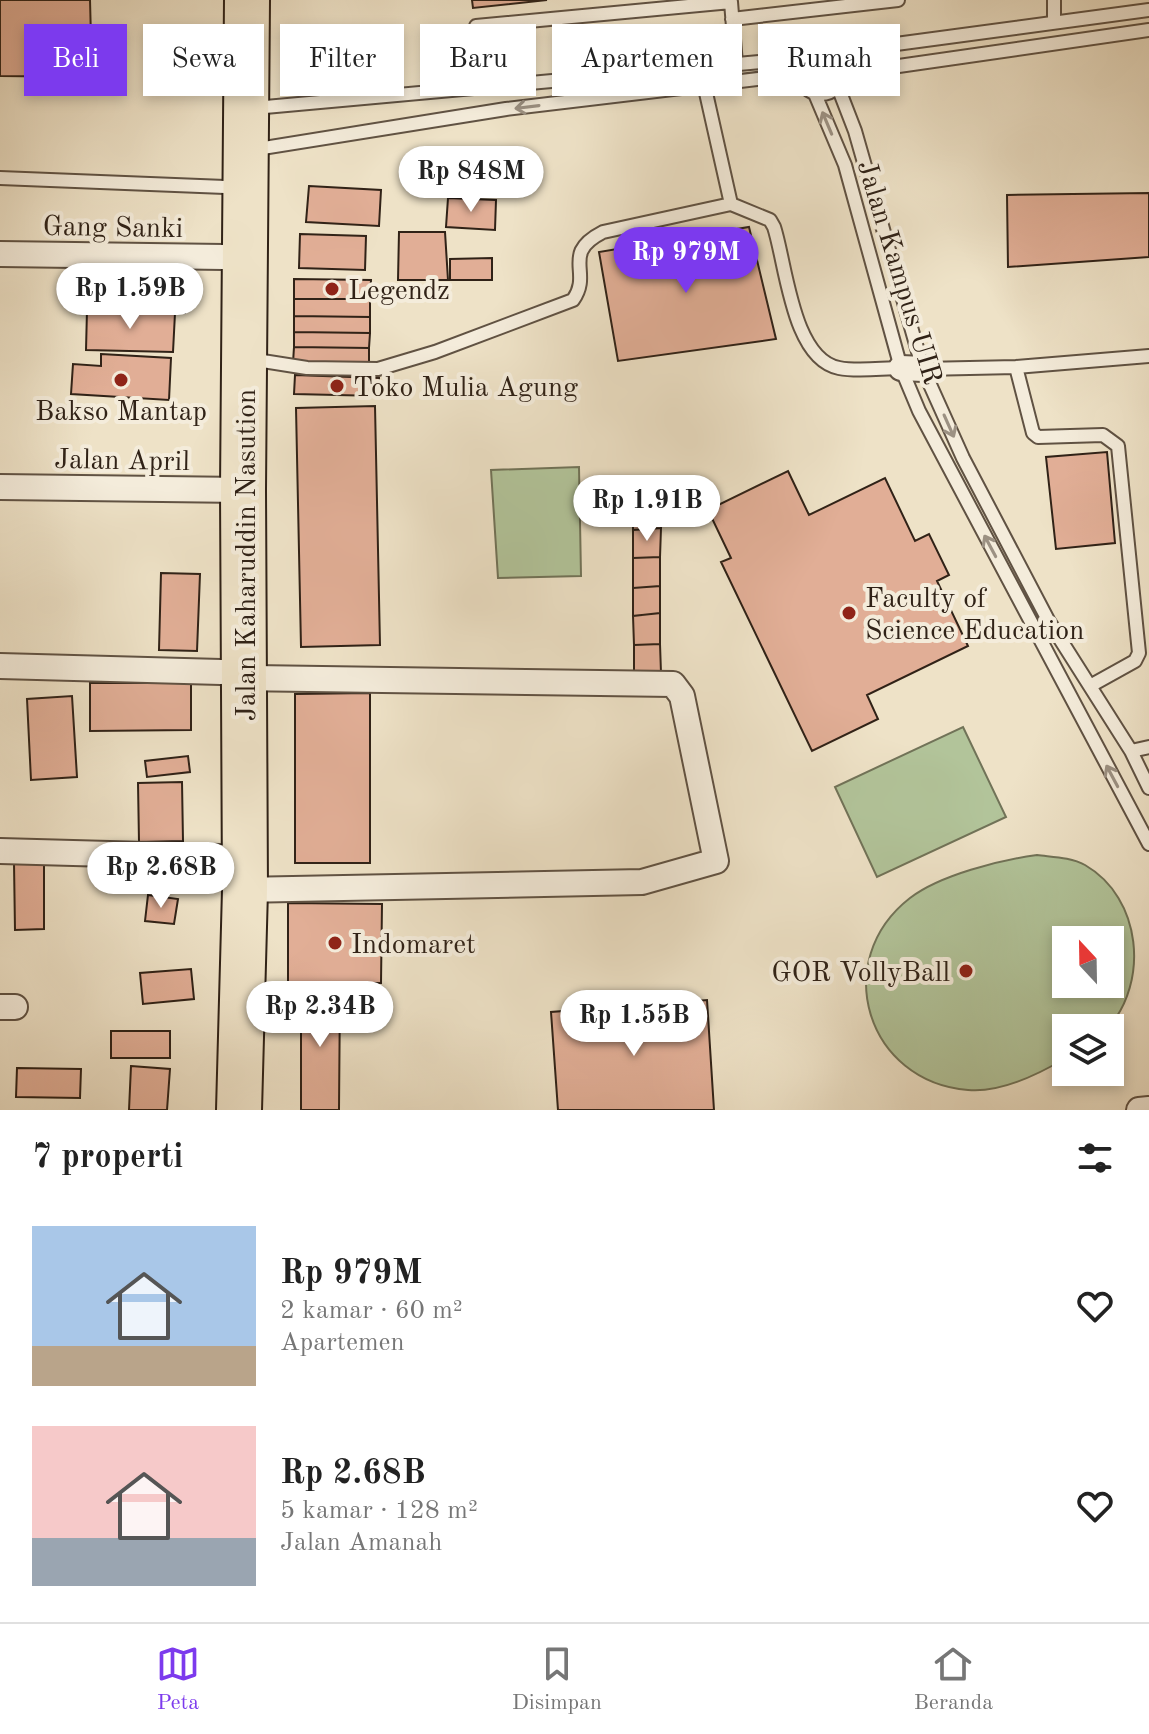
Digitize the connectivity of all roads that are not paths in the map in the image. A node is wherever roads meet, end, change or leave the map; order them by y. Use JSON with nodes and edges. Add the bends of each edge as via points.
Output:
{"nodes":[{"id":1,"x":224,"y":0,"type":"edge"},
{"id":2,"x":247,"y":0,"type":"edge"},
{"id":3,"x":898,"y":0,"type":"edge"},
{"id":4,"x":1054,"y":0,"type":"edge"},
{"id":5,"x":1149,"y":10,"type":"edge"},
{"id":6,"x":732,"y":19,"type":"junction"},
{"id":7,"x":1054,"y":22,"type":"junction"},
{"id":8,"x":497,"y":24,"type":"edge"},
{"id":9,"x":732,"y":24,"type":"edge"},
{"id":10,"x":1149,"y":30,"type":"edge"},
{"id":11,"x":900,"y":45,"type":"edge"},
{"id":12,"x":900,"y":70,"type":"edge"},
{"id":13,"x":552,"y":88,"type":"edge"},
{"id":14,"x":609,"y":96,"type":"edge"},
{"id":15,"x":707,"y":96,"type":"edge"},
{"id":16,"x":816,"y":96,"type":"edge"},
{"id":17,"x":845,"y":96,"type":"edge"},
{"id":18,"x":247,"y":129,"type":"junction"},
{"id":19,"x":0,"y":178,"type":"edge"},
{"id":20,"x":225,"y":187,"type":"junction"},
{"id":21,"x":731,"y":204,"type":"junction"},
{"id":22,"x":0,"y":254,"type":"edge"},
{"id":23,"x":224,"y":257,"type":"junction"},
{"id":24,"x":1149,"y":356,"type":"edge"},
{"id":25,"x":246,"y":359,"type":"junction"},
{"id":26,"x":1016,"y":367,"type":"junction"},
{"id":27,"x":912,"y":369,"type":"junction"},
{"id":28,"x":0,"y":487,"type":"edge"},
{"id":29,"x":233,"y":490,"type":"junction"},
{"id":30,"x":0,"y":666,"type":"edge"},
{"id":31,"x":233,"y":675,"type":"junction"},
{"id":32,"x":1090,"y":686,"type":"junction"},
{"id":33,"x":1149,"y":747,"type":"edge"},
{"id":34,"x":1131,"y":751,"type":"junction"},
{"id":35,"x":1149,"y":788,"type":"edge"},
{"id":36,"x":1149,"y":844,"type":"edge"},
{"id":37,"x":0,"y":851,"type":"edge"},
{"id":38,"x":219,"y":857,"type":"junction"},
{"id":39,"x":245,"y":890,"type":"junction"},
{"id":40,"x":1149,"y":1109,"type":"edge"},
{"id":41,"x":221,"y":1110,"type":"edge"},
{"id":42,"x":239,"y":1110,"type":"edge"},
{"id":43,"x":1139,"y":1110,"type":"edge"}],
"edges":[{"from":1,"to":20,"type":"highway","name":"Jalan Kaharuddin Nasution"},
{"from":2,"to":18,"type":"highway","name":"Jalan Kaharuddin Nasution"},
{"from":3,"to":6,"type":"lane"},
{"from":4,"to":7,"type":"lane"},
{"from":5,"to":7,"type":"lane"},
{"from":6,"to":8,"type":"lane","via":[[731,2]]},
{"from":6,"to":9,"type":"lane"},
{"from":7,"to":11,"type":"lane"},
{"from":10,"to":12,"type":"lane"},
{"from":13,"to":18,"type":"lane"},
{"from":14,"to":18,"type":"lane","one_way":true},
{"from":15,"to":21,"type":"lane"},
{"from":27,"to":16,"type":"lane","name":"Jalan Kampus UIR","one_way":true,"via":[[845,165]]},
{"from":17,"to":27,"type":"lane","name":"Jalan Kampus UIR"},
{"from":18,"to":25,"type":"highway","name":"Jalan Kaharuddin Nasution"},
{"from":19,"to":20,"type":"lane"},
{"from":20,"to":23,"type":"highway","name":"Jalan Kaharuddin Nasution"},
{"from":21,"to":25,"type":"lane","via":[[587,240],[579,251],[579,290],[573,300],[435,352],[378,369],[307,368]]},
{"from":21,"to":27,"type":"lane","via":[[770,220],[804,336],[821,359],[839,368]]},
{"from":22,"to":23,"type":"street","name":"Gang Sanki"},
{"from":23,"to":29,"type":"highway","name":"Jalan Kaharuddin Nasution"},
{"from":24,"to":26,"type":"lane"},
{"from":25,"to":29,"type":"highway","name":"Jalan Kaharuddin Nasution"},
{"from":26,"to":27,"type":"lane"},
{"from":26,"to":32,"type":"lane","via":[[1038,437],[1103,435],[1118,446],[1139,653],[1135,661]]},
{"from":27,"to":32,"type":"lane","name":"Jalan Kampus UIR","one_way":true,"via":[[1048,620]]},
{"from":36,"to":27,"type":"lane","name":"Jalan Kampus UIR","one_way":true,"via":[[919,411]]},
{"from":28,"to":29,"type":"street","name":"Jalan April"},
{"from":29,"to":31,"type":"highway","name":"Jalan Kaharuddin Nasution"},
{"from":30,"to":31,"type":"street"},
{"from":31,"to":38,"type":"highway","name":"Jalan Kaharuddin Nasution"},
{"from":31,"to":39,"type":"highway","name":"Jalan Kaharuddin Nasution"},
{"from":31,"to":39,"type":"street","via":[[673,684],[682,696],[716,861],[642,882]]},
{"from":32,"to":34,"type":"lane","name":"Jalan Kampus UIR"},
{"from":33,"to":34,"type":"lane"},
{"from":34,"to":35,"type":"lane","name":"Jalan Kampus UIR"},
{"from":37,"to":38,"type":"street"},
{"from":38,"to":41,"type":"highway","name":"Jalan Kaharuddin Nasution"},
{"from":39,"to":42,"type":"highway","name":"Jalan Kaharuddin Nasution"},
{"from":40,"to":43,"type":"street"}]}
